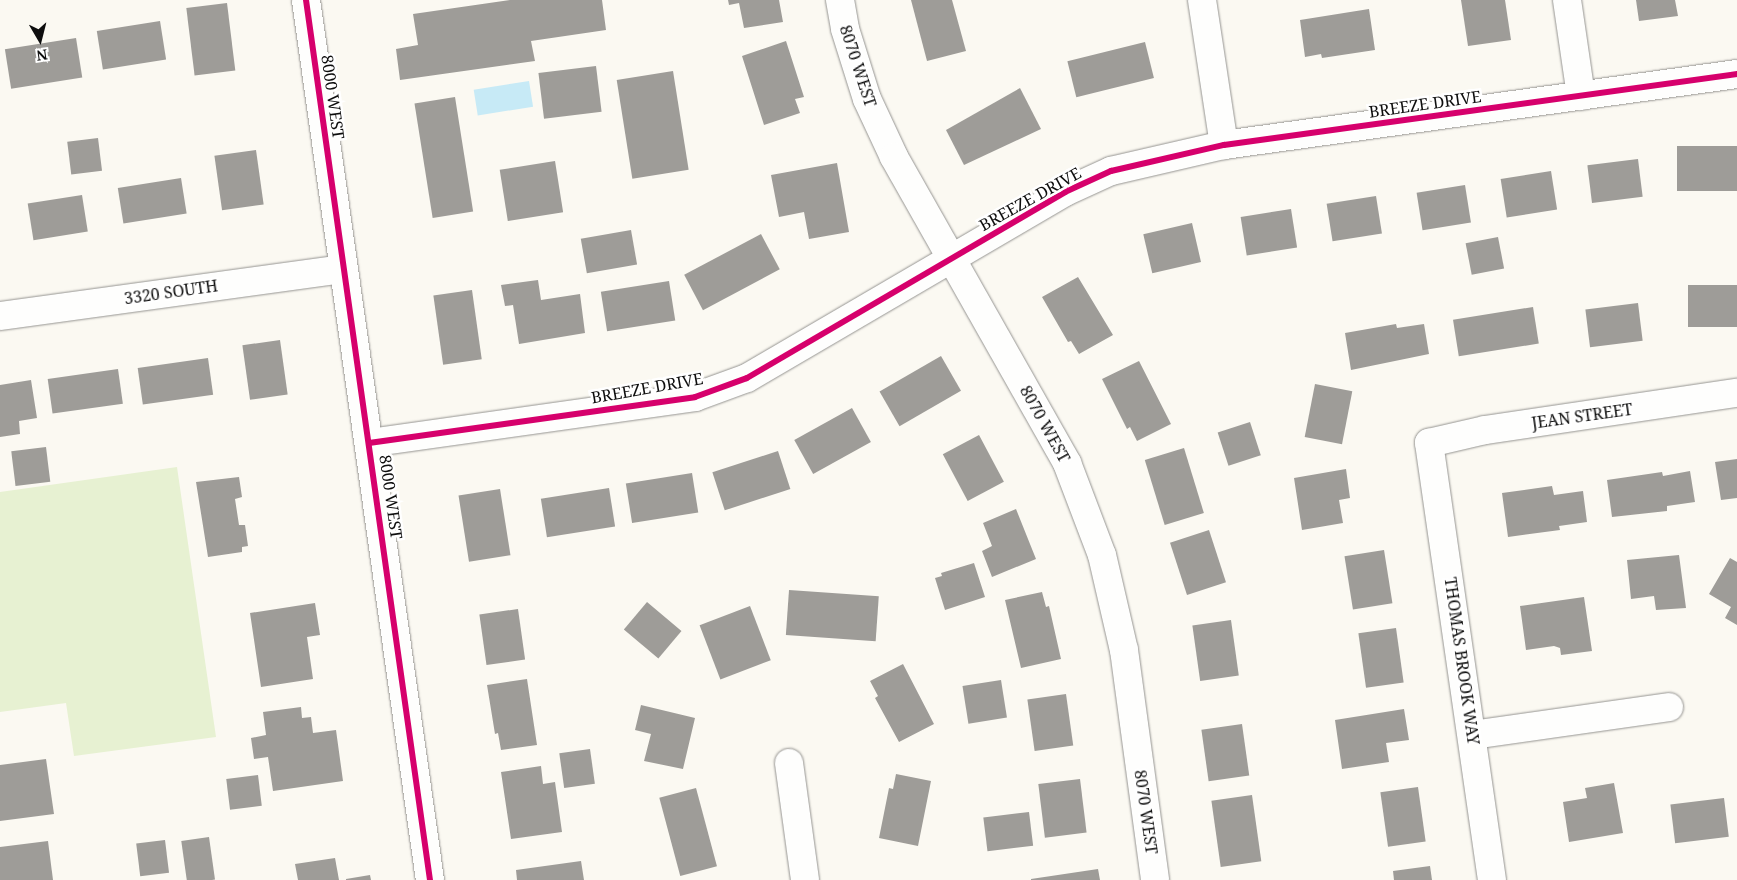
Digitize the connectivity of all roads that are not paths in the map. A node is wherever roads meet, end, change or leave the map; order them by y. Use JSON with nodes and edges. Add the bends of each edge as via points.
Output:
{"nodes":[{"id":1,"x":306,"y":0,"type":"edge"},
{"id":2,"x":840,"y":0,"type":"edge"},
{"id":3,"x":1202,"y":0,"type":"edge"},
{"id":4,"x":1567,"y":0,"type":"edge"},
{"id":5,"x":1737,"y":74,"type":"edge"},
{"id":6,"x":1581,"y":96,"type":"junction"},
{"id":7,"x":1224,"y":145,"type":"junction"},
{"id":8,"x":951,"y":260,"type":"junction"},
{"id":9,"x":343,"y":269,"type":"junction"},
{"id":10,"x":0,"y":316,"type":"edge"},
{"id":11,"x":1737,"y":393,"type":"edge"},
{"id":12,"x":369,"y":443,"type":"junction"},
{"id":13,"x":1429,"y":444,"type":"joint"},
{"id":14,"x":1669,"y":707,"type":"dead end"},
{"id":15,"x":1473,"y":735,"type":"junction"},
{"id":16,"x":789,"y":763,"type":"dead end"},
{"id":17,"x":430,"y":880,"type":"edge"},
{"id":18,"x":805,"y":880,"type":"edge"},
{"id":19,"x":1155,"y":880,"type":"edge"},
{"id":20,"x":1492,"y":880,"type":"edge"}],
"edges":[{"from":1,"to":9,"type":"street","name":"8000 WEST"},
{"from":2,"to":8,"type":"street","name":"8070 WEST","via":[[845,29],[867,99],[898,165]]},
{"from":3,"to":7,"type":"street"},
{"from":4,"to":6,"type":"street"},
{"from":5,"to":6,"type":"street","name":"BREEZE DRIVE"},
{"from":6,"to":7,"type":"street","name":"BREEZE DRIVE"},
{"from":7,"to":8,"type":"street","name":"BREEZE DRIVE","via":[[1111,171],[1065,192]]},
{"from":8,"to":12,"type":"street","name":"BREEZE DRIVE","via":[[747,378],[695,397]]},
{"from":8,"to":19,"type":"street","name":"8070 WEST","via":[[1067,463],[1102,555],[1124,650]]},
{"from":9,"to":10,"type":"street","name":"3320 SOUTH"},
{"from":9,"to":12,"type":"street","name":"8000 WEST"},
{"from":11,"to":13,"type":"street","name":"JEAN STREET","via":[[1485,430]]},
{"from":12,"to":17,"type":"street","name":"8000 WEST"},
{"from":13,"to":15,"type":"street","name":"THOMAS BROOK WAY"},
{"from":14,"to":15,"type":"street"},
{"from":15,"to":20,"type":"street","name":"THOMAS BROOK WAY"},
{"from":16,"to":18,"type":"street"}]}
